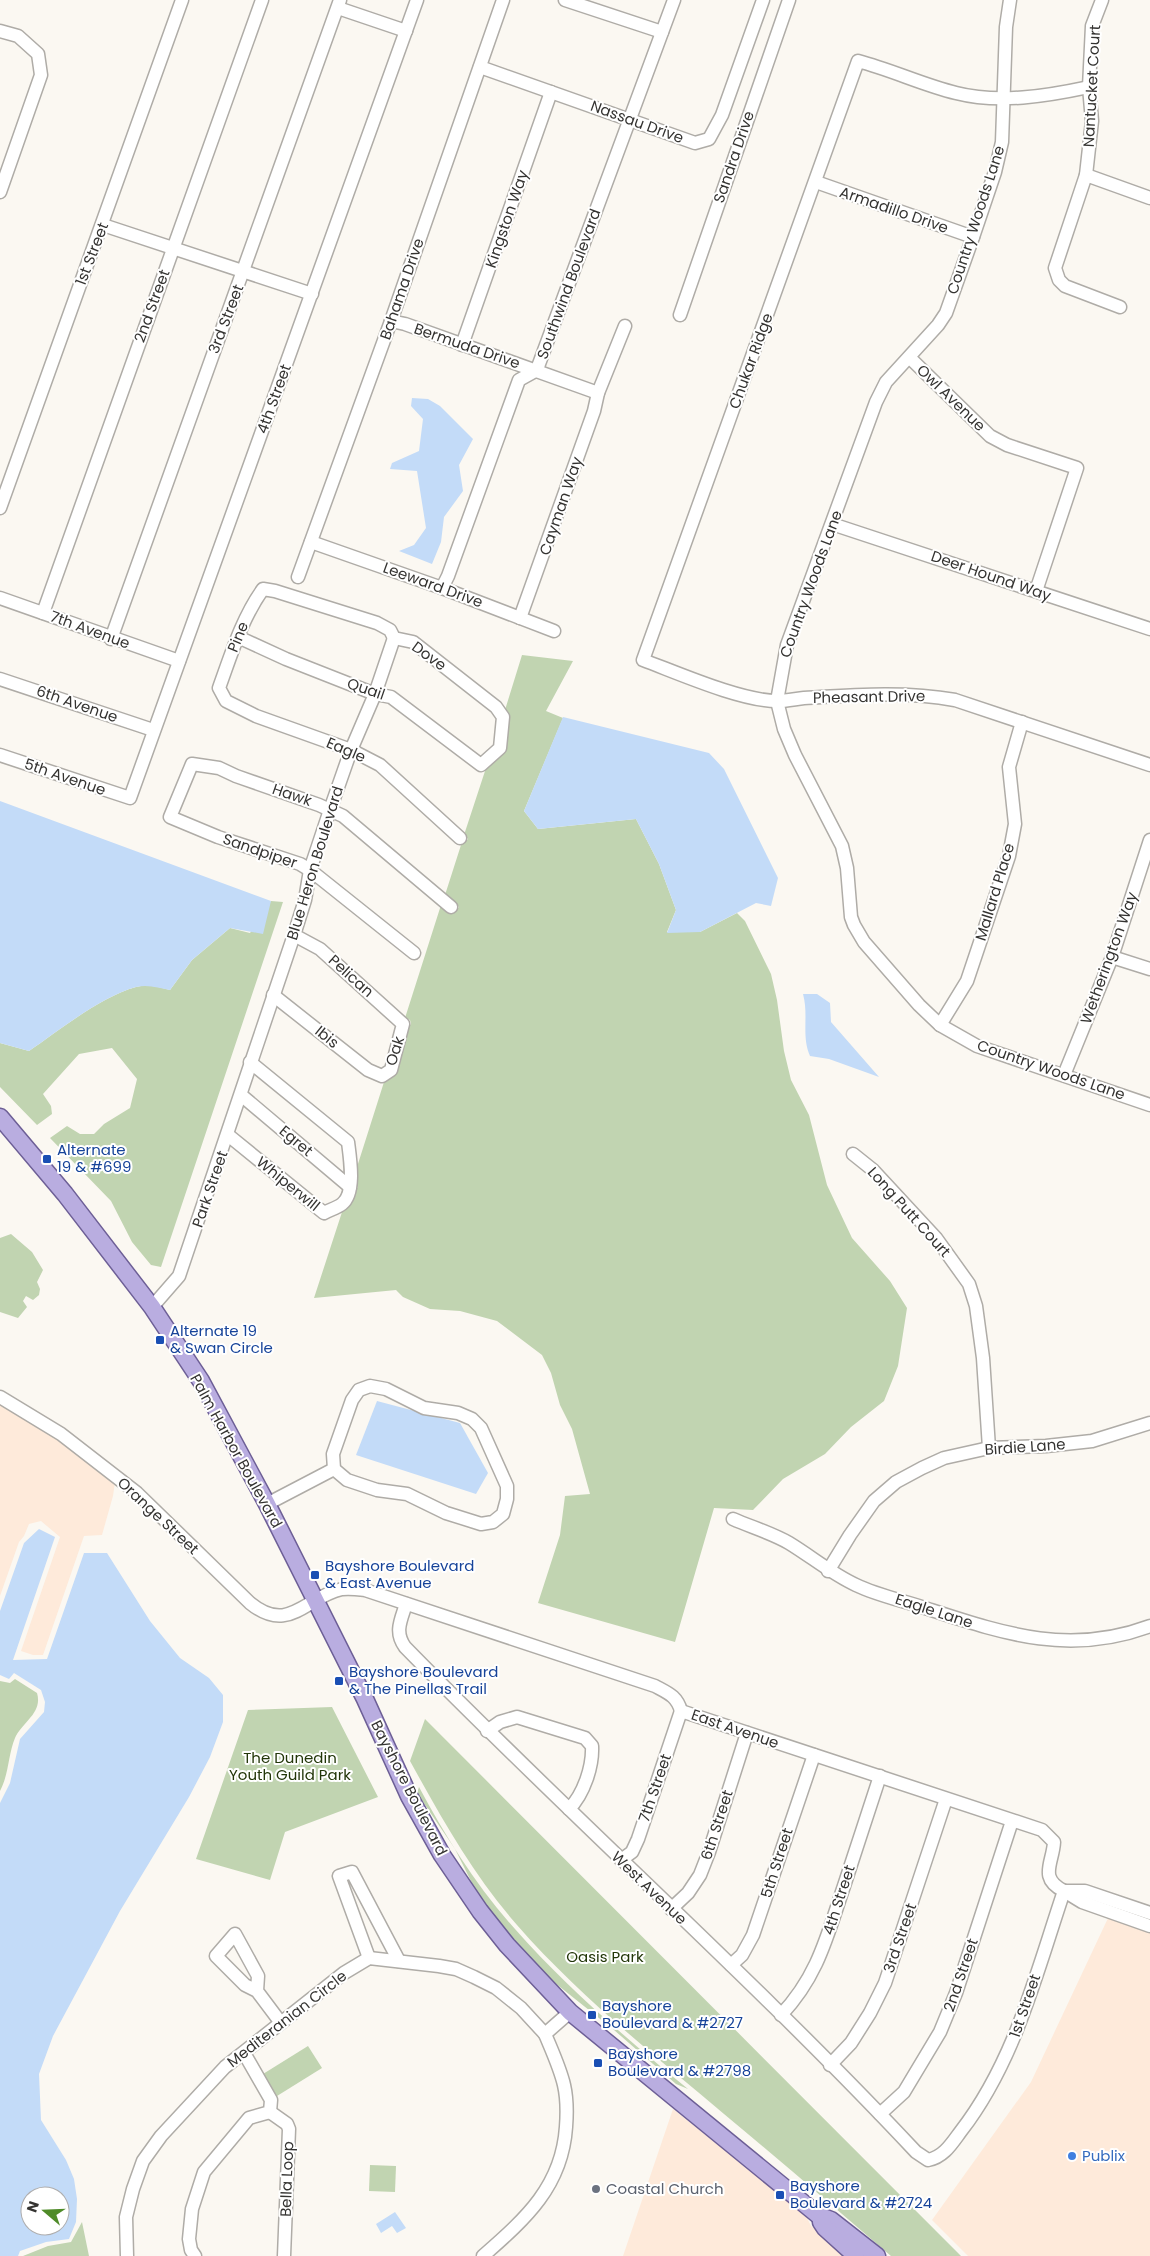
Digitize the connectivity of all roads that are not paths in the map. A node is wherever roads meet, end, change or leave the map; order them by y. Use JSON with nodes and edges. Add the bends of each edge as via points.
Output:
{"nodes":[{"id":1,"x":182,"y":0,"type":"edge"},
{"id":2,"x":262,"y":0,"type":"edge"},
{"id":3,"x":417,"y":0,"type":"edge"},
{"id":4,"x":503,"y":0,"type":"edge"},
{"id":5,"x":566,"y":0,"type":"edge"},
{"id":6,"x":674,"y":0,"type":"edge"},
{"id":7,"x":764,"y":0,"type":"edge"},
{"id":8,"x":789,"y":0,"type":"edge"},
{"id":9,"x":1010,"y":0,"type":"edge"},
{"id":10,"x":1102,"y":0,"type":"edge"},
{"id":11,"x":584,"y":2,"type":"edge"},
{"id":12,"x":339,"y":4,"type":"edge"},
{"id":13,"x":0,"y":31,"type":"edge"},
{"id":14,"x":406,"y":31,"type":"junction"},
{"id":15,"x":662,"y":32,"type":"junction"},
{"id":16,"x":480,"y":68,"type":"junction"},
{"id":17,"x":1089,"y":87,"type":"junction"},
{"id":18,"x":550,"y":92,"type":"junction"},
{"id":19,"x":1003,"y":98,"type":"junction"},
{"id":20,"x":628,"y":119,"type":"junction"},
{"id":21,"x":1086,"y":175,"type":"junction"},
{"id":22,"x":816,"y":182,"type":"junction"},
{"id":23,"x":0,"y":192,"type":"edge"},
{"id":24,"x":1150,"y":198,"type":"edge"},
{"id":25,"x":103,"y":225,"type":"junction"},
{"id":26,"x":973,"y":237,"type":"junction"},
{"id":27,"x":173,"y":248,"type":"junction"},
{"id":28,"x":243,"y":273,"type":"junction"},
{"id":29,"x":312,"y":294,"type":"junction"},
{"id":30,"x":1120,"y":306,"type":"dead end"},
{"id":31,"x":680,"y":315,"type":"dead end"},
{"id":32,"x":391,"y":321,"type":"junction"},
{"id":33,"x":625,"y":326,"type":"dead end"},
{"id":34,"x":462,"y":345,"type":"junction"},
{"id":35,"x":910,"y":358,"type":"junction"},
{"id":36,"x":537,"y":370,"type":"junction"},
{"id":37,"x":598,"y":393,"type":"junction"},
{"id":38,"x":0,"y":508,"type":"edge"},
{"id":39,"x":832,"y":524,"type":"junction"},
{"id":40,"x":311,"y":542,"type":"junction"},
{"id":41,"x":298,"y":577,"type":"dead end"},
{"id":42,"x":442,"y":588,"type":"junction"},
{"id":43,"x":263,"y":589,"type":"joint"},
{"id":44,"x":1036,"y":591,"type":"junction"},
{"id":45,"x":0,"y":598,"type":"edge"},
{"id":46,"x":43,"y":613,"type":"junction"},
{"id":47,"x":520,"y":618,"type":"junction"},
{"id":48,"x":1150,"y":629,"type":"edge"},
{"id":49,"x":554,"y":631,"type":"dead end"},
{"id":50,"x":238,"y":637,"type":"junction"},
{"id":51,"x":394,"y":638,"type":"junction"},
{"id":52,"x":111,"y":639,"type":"junction"},
{"id":53,"x":643,"y":660,"type":"joint"},
{"id":54,"x":180,"y":661,"type":"junction"},
{"id":55,"x":0,"y":679,"type":"edge"},
{"id":56,"x":219,"y":688,"type":"joint"},
{"id":57,"x":375,"y":694,"type":"junction"},
{"id":58,"x":777,"y":701,"type":"junction"},
{"id":59,"x":1022,"y":722,"type":"junction"},
{"id":60,"x":153,"y":730,"type":"junction"},
{"id":61,"x":351,"y":750,"type":"junction"},
{"id":62,"x":0,"y":755,"type":"edge"},
{"id":63,"x":481,"y":765,"type":"joint"},
{"id":64,"x":1150,"y":765,"type":"edge"},
{"id":65,"x":130,"y":798,"type":"joint"},
{"id":66,"x":330,"y":810,"type":"junction"},
{"id":67,"x":170,"y":817,"type":"joint"},
{"id":68,"x":460,"y":838,"type":"dead end"},
{"id":69,"x":1150,"y":840,"type":"edge"},
{"id":70,"x":310,"y":870,"type":"junction"},
{"id":71,"x":451,"y":907,"type":"dead end"},
{"id":72,"x":294,"y":935,"type":"junction"},
{"id":73,"x":414,"y":953,"type":"dead end"},
{"id":74,"x":1112,"y":957,"type":"junction"},
{"id":75,"x":1150,"y":969,"type":"edge"},
{"id":76,"x":273,"y":994,"type":"junction"},
{"id":77,"x":404,"y":1024,"type":"joint"},
{"id":78,"x":940,"y":1025,"type":"junction"},
{"id":79,"x":250,"y":1062,"type":"junction"},
{"id":80,"x":1064,"y":1075,"type":"junction"},
{"id":81,"x":382,"y":1076,"type":"joint"},
{"id":82,"x":241,"y":1095,"type":"junction"},
{"id":83,"x":1150,"y":1104,"type":"edge"},
{"id":84,"x":0,"y":1117,"type":"edge"},
{"id":85,"x":228,"y":1135,"type":"junction"},
{"id":86,"x":853,"y":1154,"type":"dead end"},
{"id":87,"x":350,"y":1187,"type":"junction"},
{"id":88,"x":152,"y":1307,"type":"junction"},
{"id":89,"x":0,"y":1397,"type":"edge"},
{"id":90,"x":1150,"y":1422,"type":"edge"},
{"id":91,"x":988,"y":1448,"type":"junction"},
{"id":92,"x":334,"y":1469,"type":"junction"},
{"id":93,"x":267,"y":1504,"type":"junction"},
{"id":94,"x":733,"y":1518,"type":"dead end"},
{"id":95,"x":828,"y":1571,"type":"junction"},
{"id":96,"x":315,"y":1602,"type":"junction"},
{"id":97,"x":406,"y":1604,"type":"junction"},
{"id":98,"x":1150,"y":1626,"type":"edge"},
{"id":99,"x":681,"y":1711,"type":"junction"},
{"id":100,"x":487,"y":1731,"type":"junction"},
{"id":101,"x":747,"y":1733,"type":"junction"},
{"id":102,"x":814,"y":1755,"type":"junction"},
{"id":103,"x":880,"y":1776,"type":"junction"},
{"id":104,"x":946,"y":1799,"type":"junction"},
{"id":105,"x":569,"y":1809,"type":"junction"},
{"id":106,"x":1012,"y":1821,"type":"junction"},
{"id":107,"x":621,"y":1860,"type":"junction"},
{"id":108,"x":1064,"y":1891,"type":"junction"},
{"id":109,"x":671,"y":1909,"type":"junction"},
{"id":110,"x":1150,"y":1913,"type":"edge"},
{"id":111,"x":1150,"y":1926,"type":"edge"},
{"id":112,"x":369,"y":1958,"type":"junction"},
{"id":113,"x":399,"y":1961,"type":"junction"},
{"id":114,"x":731,"y":1965,"type":"junction"},
{"id":115,"x":257,"y":1991,"type":"dead end"},
{"id":116,"x":570,"y":2012,"type":"junction"},
{"id":117,"x":781,"y":2015,"type":"junction"},
{"id":118,"x":281,"y":2023,"type":"junction"},
{"id":119,"x":545,"y":2034,"type":"junction"},
{"id":120,"x":244,"y":2052,"type":"junction"},
{"id":121,"x":830,"y":2064,"type":"junction"},
{"id":122,"x":270,"y":2112,"type":"junction"},
{"id":123,"x":880,"y":2114,"type":"junction"},
{"id":124,"x":928,"y":2160,"type":"joint"},
{"id":125,"x":818,"y":2215,"type":"junction"},
{"id":126,"x":127,"y":2256,"type":"edge"},
{"id":127,"x":196,"y":2256,"type":"edge"},
{"id":128,"x":284,"y":2256,"type":"edge"},
{"id":129,"x":483,"y":2256,"type":"edge"},
{"id":130,"x":856,"y":2256,"type":"edge"},
{"id":131,"x":877,"y":2256,"type":"edge"}],
"edges":[{"from":1,"to":25,"type":"street","name":"1st Street"},
{"from":2,"to":27,"type":"street","name":"2nd Street"},
{"from":3,"to":14,"type":"street","name":"4th Street"},
{"from":4,"to":16,"type":"street","name":"Bahama Drive"},
{"from":5,"to":11,"type":"street"},
{"from":6,"to":15,"type":"street","name":"Southwind Boulevard"},
{"from":7,"to":20,"type":"street","name":"Nassau Drive","via":[[722,115],[709,139],[695,143]]},
{"from":8,"to":31,"type":"street","name":"Sandra Drive"},
{"from":9,"to":19,"type":"street","name":"Country Woods Lane"},
{"from":10,"to":17,"type":"street","name":"Nantucket Court","via":[[1092,26]]},
{"from":11,"to":15,"type":"street"},
{"from":12,"to":14,"type":"street"},
{"from":12,"to":28,"type":"street","name":"3rd Street"},
{"from":13,"to":23,"type":"street","via":[[18,36],[38,54],[41,75]]},
{"from":14,"to":29,"type":"street","name":"4th Street"},
{"from":15,"to":20,"type":"street","name":"Southwind Boulevard"},
{"from":16,"to":18,"type":"street","name":"Nassau Drive"},
{"from":16,"to":32,"type":"street","name":"Bahama Drive"},
{"from":17,"to":19,"type":"street","via":[[1052,95]]},
{"from":17,"to":21,"type":"street","name":"Nantucket Court","via":[[1092,121]]},
{"from":18,"to":20,"type":"street","name":"Nassau Drive"},
{"from":18,"to":34,"type":"street","name":"Kingston Way"},
{"from":19,"to":22,"type":"street","name":"Chukar Ridge","via":[[959,94],[858,61]]},
{"from":19,"to":26,"type":"street","name":"Country Woods Lane","via":[[1002,142]]},
{"from":20,"to":36,"type":"street","name":"Southwind Boulevard"},
{"from":21,"to":24,"type":"street"},
{"from":21,"to":30,"type":"street","name":"Nantucket Court","via":[[1056,268],[1059,280],[1065,286]]},
{"from":22,"to":26,"type":"street","name":"Armadillo Drive"},
{"from":22,"to":53,"type":"street","name":"Chukar Ridge"},
{"from":25,"to":27,"type":"street"},
{"from":25,"to":38,"type":"street","name":"1st Street"},
{"from":26,"to":35,"type":"street","name":"Country Woods Lane","via":[[946,313]]},
{"from":27,"to":28,"type":"street"},
{"from":27,"to":46,"type":"street","name":"2nd Street"},
{"from":28,"to":29,"type":"street"},
{"from":28,"to":52,"type":"street","name":"3rd Street"},
{"from":29,"to":54,"type":"street","name":"4th Street"},
{"from":32,"to":34,"type":"street","name":"Bermuda Drive"},
{"from":32,"to":40,"type":"street","name":"Bahama Drive"},
{"from":33,"to":37,"type":"street","name":"Cayman Way"},
{"from":34,"to":36,"type":"street","name":"Bermuda Drive"},
{"from":35,"to":39,"type":"street","name":"Country Woods Lane","via":[[886,382],[876,402]]},
{"from":35,"to":44,"type":"street","name":"Owl Avenue","via":[[990,436],[1007,445],[1077,468]]},
{"from":36,"to":37,"type":"street","name":"Bermuda Drive"},
{"from":36,"to":42,"type":"street","name":"Southwind Boulevard","via":[[519,380]]},
{"from":37,"to":47,"type":"street","name":"Cayman Way"},
{"from":39,"to":44,"type":"street","name":"Deer Hound Way"},
{"from":39,"to":58,"type":"street","name":"Country Woods Lane","via":[[787,645]]},
{"from":40,"to":41,"type":"street","name":"Bahama Drive"},
{"from":40,"to":42,"type":"street","name":"Leeward Drive"},
{"from":42,"to":47,"type":"street","name":"Leeward Drive"},
{"from":43,"to":50,"type":"street","name":"Pine"},
{"from":43,"to":51,"type":"street","name":"Dove","via":[[377,623],[390,630]]},
{"from":44,"to":48,"type":"street","name":"Deer Hound Way"},
{"from":45,"to":46,"type":"street","name":"7th Avenue"},
{"from":46,"to":52,"type":"street","name":"7th Avenue"},
{"from":47,"to":49,"type":"street","name":"Leeward Drive"},
{"from":50,"to":56,"type":"street","name":"Pine"},
{"from":50,"to":57,"type":"street","name":"Quail"},
{"from":51,"to":57,"type":"street","name":"Blue Heron Boulevard"},
{"from":51,"to":63,"type":"street","name":"Dove","via":[[412,642],[496,707],[503,717],[500,748]]},
{"from":52,"to":54,"type":"street","name":"7th Avenue"},
{"from":53,"to":58,"type":"street","name":"Pheasant Drive","via":[[752,698]]},
{"from":54,"to":60,"type":"street","name":"4th Street"},
{"from":55,"to":60,"type":"street","name":"6th Avenue"},
{"from":56,"to":61,"type":"street","name":"Eagle","via":[[226,701],[256,716]]},
{"from":57,"to":61,"type":"street","name":"Blue Heron Boulevard"},
{"from":57,"to":63,"type":"street","name":"Quail","via":[[391,697]]},
{"from":58,"to":59,"type":"street","name":"Pheasant Drive","via":[[924,694],[955,700]]},
{"from":58,"to":78,"type":"street","name":"Country Woods Lane","via":[[795,755],[842,846],[854,925],[864,942],[919,1006]]},
{"from":59,"to":64,"type":"street","name":"Pheasant Drive"},
{"from":59,"to":78,"type":"street","name":"Mallard Place","via":[[1009,767],[1015,824],[1009,856],[967,981]]},
{"from":60,"to":65,"type":"street","name":"4th Street"},
{"from":61,"to":66,"type":"street","name":"Blue Heron Boulevard"},
{"from":61,"to":68,"type":"street","name":"Eagle","via":[[380,765]]},
{"from":62,"to":65,"type":"street","name":"5th Avenue"},
{"from":66,"to":67,"type":"street","name":"Hawk","via":[[219,768],[192,764]]},
{"from":66,"to":70,"type":"street","name":"Blue Heron Boulevard"},
{"from":66,"to":71,"type":"street","name":"Hawk","via":[[343,816]]},
{"from":67,"to":70,"type":"street","name":"Sandpiper"},
{"from":69,"to":74,"type":"street","name":"Wetherington Way"},
{"from":70,"to":72,"type":"street","name":"Blue Heron Boulevard"},
{"from":70,"to":73,"type":"street","name":"Sandpiper"},
{"from":72,"to":76,"type":"street","name":"Blue Heron Boulevard"},
{"from":72,"to":77,"type":"street","name":"Pelican","via":[[320,949]]},
{"from":74,"to":75,"type":"street"},
{"from":74,"to":80,"type":"street","name":"Wetherington Way"},
{"from":76,"to":79,"type":"street","name":"Blue Heron Boulevard"},
{"from":76,"to":81,"type":"street","name":"Ibis","via":[[368,1070]]},
{"from":77,"to":81,"type":"street","name":"Oak","via":[[391,1070]]},
{"from":78,"to":80,"type":"street","name":"Country Woods Lane","via":[[976,1046]]},
{"from":79,"to":82,"type":"street","name":"Park Street"},
{"from":79,"to":87,"type":"street","via":[[348,1142]]},
{"from":80,"to":83,"type":"street","name":"Country Woods Lane"},
{"from":82,"to":85,"type":"street","name":"Park Street"},
{"from":82,"to":87,"type":"street","name":"Egret"},
{"from":84,"to":88,"type":"main road","name":"Palm Harbor Boulevard"},
{"from":85,"to":87,"type":"street","name":"Whiperwill","via":[[324,1214],[343,1203]]},
{"from":85,"to":88,"type":"street","name":"Park Street","via":[[179,1276]]},
{"from":86,"to":91,"type":"street","name":"Long Putt Court","via":[[873,1170],[936,1238],[970,1284],[983,1358]]},
{"from":88,"to":93,"type":"main road","name":"Palm Harbor Boulevard","via":[[201,1381]]},
{"from":89,"to":96,"type":"street","name":"Orange Street","via":[[61,1434],[137,1493],[257,1609],[272,1616],[285,1616]]},
{"from":90,"to":91,"type":"street","name":"Birdie Lane","via":[[1092,1441]]},
{"from":91,"to":95,"type":"street","name":"Birdie Lane","via":[[944,1458],[896,1482],[874,1501]]},
{"from":92,"to":92,"type":"street","via":[[347,1480],[377,1490],[407,1494],[446,1513],[481,1524],[493,1522],[503,1514],[508,1499],[507,1486],[481,1428],[472,1419],[458,1413],[424,1408],[386,1389],[370,1386],[359,1390],[352,1400],[333,1454]]},
{"from":92,"to":93,"type":"street"},
{"from":93,"to":96,"type":"main road","name":"Palm Harbor Boulevard"},
{"from":94,"to":95,"type":"street","name":"Eagle Lane","via":[[788,1543]]},
{"from":95,"to":98,"type":"street","name":"Eagle Lane","via":[[858,1586],[1020,1636],[1079,1640]]},
{"from":96,"to":97,"type":"street","name":"East Avenue","via":[[340,1590],[353,1588]]},
{"from":96,"to":116,"type":"main road","name":"Bayshore Boulevard","via":[[409,1796],[442,1855],[506,1945]]},
{"from":97,"to":99,"type":"street","name":"East Avenue","via":[[655,1686],[674,1696]]},
{"from":97,"to":100,"type":"street","name":"West Avenue","via":[[398,1627],[398,1638]]},
{"from":99,"to":101,"type":"street","name":"East Avenue"},
{"from":99,"to":107,"type":"street","name":"7th Street","via":[[638,1839],[632,1852]]},
{"from":100,"to":105,"type":"street","name":"West Avenue"},
{"from":100,"to":105,"type":"street","via":[[500,1722],[517,1717],[585,1738],[592,1746],[593,1756],[582,1791]]},
{"from":101,"to":102,"type":"street","name":"East Avenue"},
{"from":101,"to":109,"type":"street","name":"6th Street","via":[[700,1875],[688,1893]]},
{"from":102,"to":103,"type":"street","name":"East Avenue"},
{"from":102,"to":114,"type":"street","name":"5th Street","via":[[754,1935],[742,1955]]},
{"from":103,"to":104,"type":"street","name":"East Avenue"},
{"from":103,"to":117,"type":"street","name":"4th Street","via":[[811,1978]]},
{"from":104,"to":106,"type":"street","name":"East Avenue"},
{"from":104,"to":121,"type":"street","name":"3rd Street","via":[[885,1983],[852,2043]]},
{"from":105,"to":107,"type":"street","name":"West Avenue"},
{"from":106,"to":108,"type":"street","name":"East Avenue","via":[[1042,1830],[1050,1836],[1054,1842],[1049,1880]]},
{"from":106,"to":123,"type":"street","name":"2nd Street","via":[[956,1993],[940,2032],[904,2092]]},
{"from":107,"to":109,"type":"street","name":"West Avenue"},
{"from":108,"to":110,"type":"street","via":[[1085,1891]]},
{"from":108,"to":111,"type":"street","via":[[1082,1902]]},
{"from":108,"to":124,"type":"street","name":"1st Street","via":[[1026,2006],[990,2089],[950,2145],[938,2158]]},
{"from":109,"to":114,"type":"street","name":"West Avenue"},
{"from":112,"to":113,"type":"street"},
{"from":112,"to":113,"type":"street","via":[[339,1876],[352,1872]]},
{"from":112,"to":118,"type":"street","name":"Mediteranian Circle","via":[[344,1973]]},
{"from":113,"to":119,"type":"street","via":[[456,1969],[474,1976],[521,2008]]},
{"from":114,"to":117,"type":"street","name":"West Avenue"},
{"from":115,"to":118,"type":"street"},
{"from":116,"to":119,"type":"street"},
{"from":116,"to":125,"type":"main road","name":"Bayshore Boulevard"},
{"from":117,"to":121,"type":"street","name":"West Avenue"},
{"from":118,"to":120,"type":"street","name":"Mediteranian Circle"},
{"from":119,"to":129,"type":"street","via":[[564,2086],[564,2145],[556,2174],[527,2216]]},
{"from":120,"to":122,"type":"street","via":[[271,2100]]},
{"from":120,"to":126,"type":"street","name":"Mediteranian Circle","via":[[220,2072],[161,2136],[144,2161],[126,2217]]},
{"from":121,"to":123,"type":"street","name":"West Avenue"},
{"from":122,"to":127,"type":"street","via":[[249,2118],[204,2172],[192,2209],[189,2239]]},
{"from":122,"to":128,"type":"street","name":"Bella Loop","via":[[289,2129]]},
{"from":123,"to":124,"type":"street","name":"West Avenue","via":[[916,2152]]},
{"from":125,"to":130,"type":"main road","name":"Bayshore Boulevard","via":[[824,2228]]},
{"from":125,"to":131,"type":"main road","name":"Bayshore Boulevard","via":[[830,2220]]}]}
